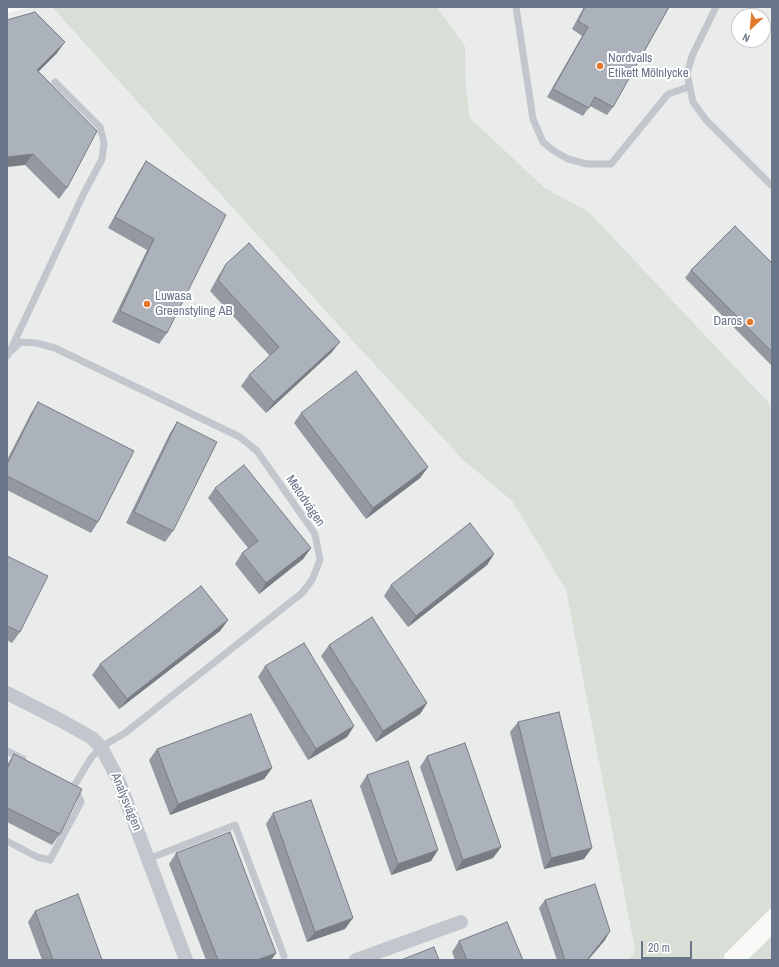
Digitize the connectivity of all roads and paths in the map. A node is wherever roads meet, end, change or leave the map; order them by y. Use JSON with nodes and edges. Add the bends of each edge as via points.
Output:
{"nodes":[{"id":1,"x":516,"y":7,"type":"edge"},
{"id":2,"x":716,"y":7,"type":"edge"},
{"id":3,"x":54,"y":82,"type":"dead end"},
{"id":4,"x":689,"y":86,"type":"junction"},
{"id":5,"x":772,"y":186,"type":"edge"},
{"id":6,"x":8,"y":355,"type":"edge"},
{"id":7,"x":7,"y":693,"type":"edge"},
{"id":8,"x":101,"y":747,"type":"junction"},
{"id":9,"x":8,"y":751,"type":"edge"},
{"id":10,"x":29,"y":762,"type":"edge"},
{"id":11,"x":7,"y":841,"type":"edge"},
{"id":12,"x":148,"y":859,"type":"junction"},
{"id":13,"x":461,"y":922,"type":"dead end"},
{"id":14,"x":284,"y":956,"type":"dead end"},
{"id":15,"x":186,"y":960,"type":"edge"},
{"id":16,"x":356,"y":960,"type":"edge"}],
"edges":[{"from":1,"to":4,"type":"lane","via":[[533,119],[543,142],[568,159],[587,164],[611,164],[668,94]]},
{"from":2,"to":4,"type":"lane","via":[[692,56],[687,74]]},
{"from":3,"to":6,"type":"lane","via":[[100,126],[104,143],[102,159]]},
{"from":4,"to":5,"type":"lane","via":[[693,102],[706,120]]},
{"from":6,"to":8,"type":"lane","name":"Metodvägen","via":[[21,342],[55,348],[240,437],[257,451],[315,534],[320,560],[312,580],[302,593],[125,733]]},
{"from":7,"to":8,"type":"street","name":"Analysvägen","via":[[92,738]]},
{"from":8,"to":11,"type":"lane","via":[[71,784],[81,802],[50,860],[38,857]]},
{"from":8,"to":12,"type":"street","name":"Analysvägen","via":[[118,779]]},
{"from":9,"to":10,"type":"lane"},
{"from":12,"to":14,"type":"lane","via":[[235,825]]},
{"from":12,"to":15,"type":"street","name":"Analysvägen"},
{"from":13,"to":16,"type":"street"}]}
